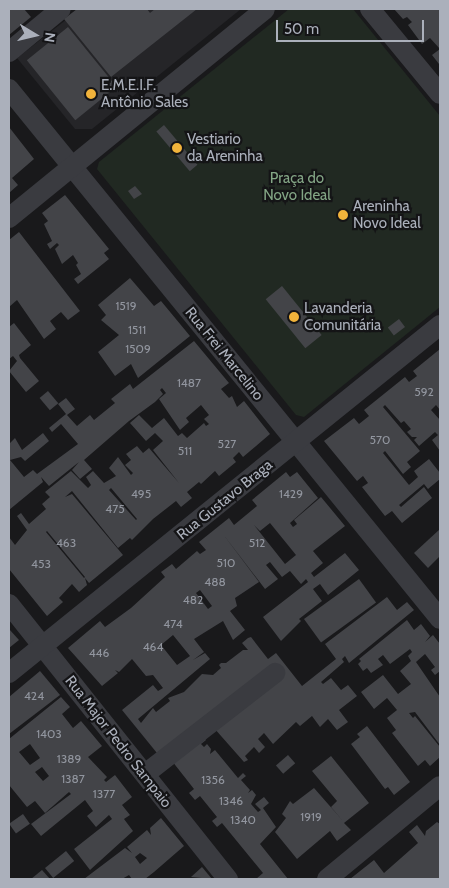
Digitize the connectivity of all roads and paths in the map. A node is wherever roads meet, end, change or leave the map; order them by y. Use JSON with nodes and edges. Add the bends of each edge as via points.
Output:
{"nodes":[{"id":1,"x":61,"y":9,"type":"edge"},
{"id":2,"x":265,"y":9,"type":"edge"},
{"id":3,"x":370,"y":9,"type":"edge"},
{"id":4,"x":9,"y":52,"type":"edge"},
{"id":5,"x":9,"y":89,"type":"edge"},
{"id":6,"x":440,"y":94,"type":"edge"},
{"id":7,"x":72,"y":166,"type":"junction"},
{"id":8,"x":9,"y":218,"type":"edge"},
{"id":9,"x":440,"y":325,"type":"edge"},
{"id":10,"x":295,"y":443,"type":"junction"},
{"id":11,"x":9,"y":604,"type":"edge"},
{"id":12,"x":440,"y":619,"type":"edge"},
{"id":13,"x":43,"y":647,"type":"junction"},
{"id":14,"x":9,"y":673,"type":"edge"},
{"id":15,"x":275,"y":673,"type":"dead end"},
{"id":16,"x":145,"y":774,"type":"junction"},
{"id":17,"x":440,"y":786,"type":"edge"},
{"id":18,"x":228,"y":879,"type":"edge"},
{"id":19,"x":326,"y":879,"type":"edge"}],
"edges":[{"from":1,"to":4,"type":"street"},
{"from":2,"to":7,"type":"street"},
{"from":3,"to":6,"type":"street"},
{"from":5,"to":7,"type":"street","name":"Rua Frei Marcelino"},
{"from":7,"to":8,"type":"street"},
{"from":7,"to":10,"type":"street","name":"Rua Frei Marcelino"},
{"from":9,"to":10,"type":"street","name":"Rua Gustavo Braga"},
{"from":10,"to":12,"type":"street","name":"Rua Frei Marcelino"},
{"from":10,"to":13,"type":"street","name":"Rua Gustavo Braga"},
{"from":11,"to":13,"type":"street","name":"Rua Major Pedro Sampaio"},
{"from":13,"to":14,"type":"street","name":"Rua Gustavo Braga"},
{"from":13,"to":16,"type":"street","name":"Rua Major Pedro Sampaio"},
{"from":15,"to":16,"type":"street"},
{"from":16,"to":18,"type":"street","name":"Rua Major Pedro Sampaio"},
{"from":17,"to":19,"type":"street"}]}
